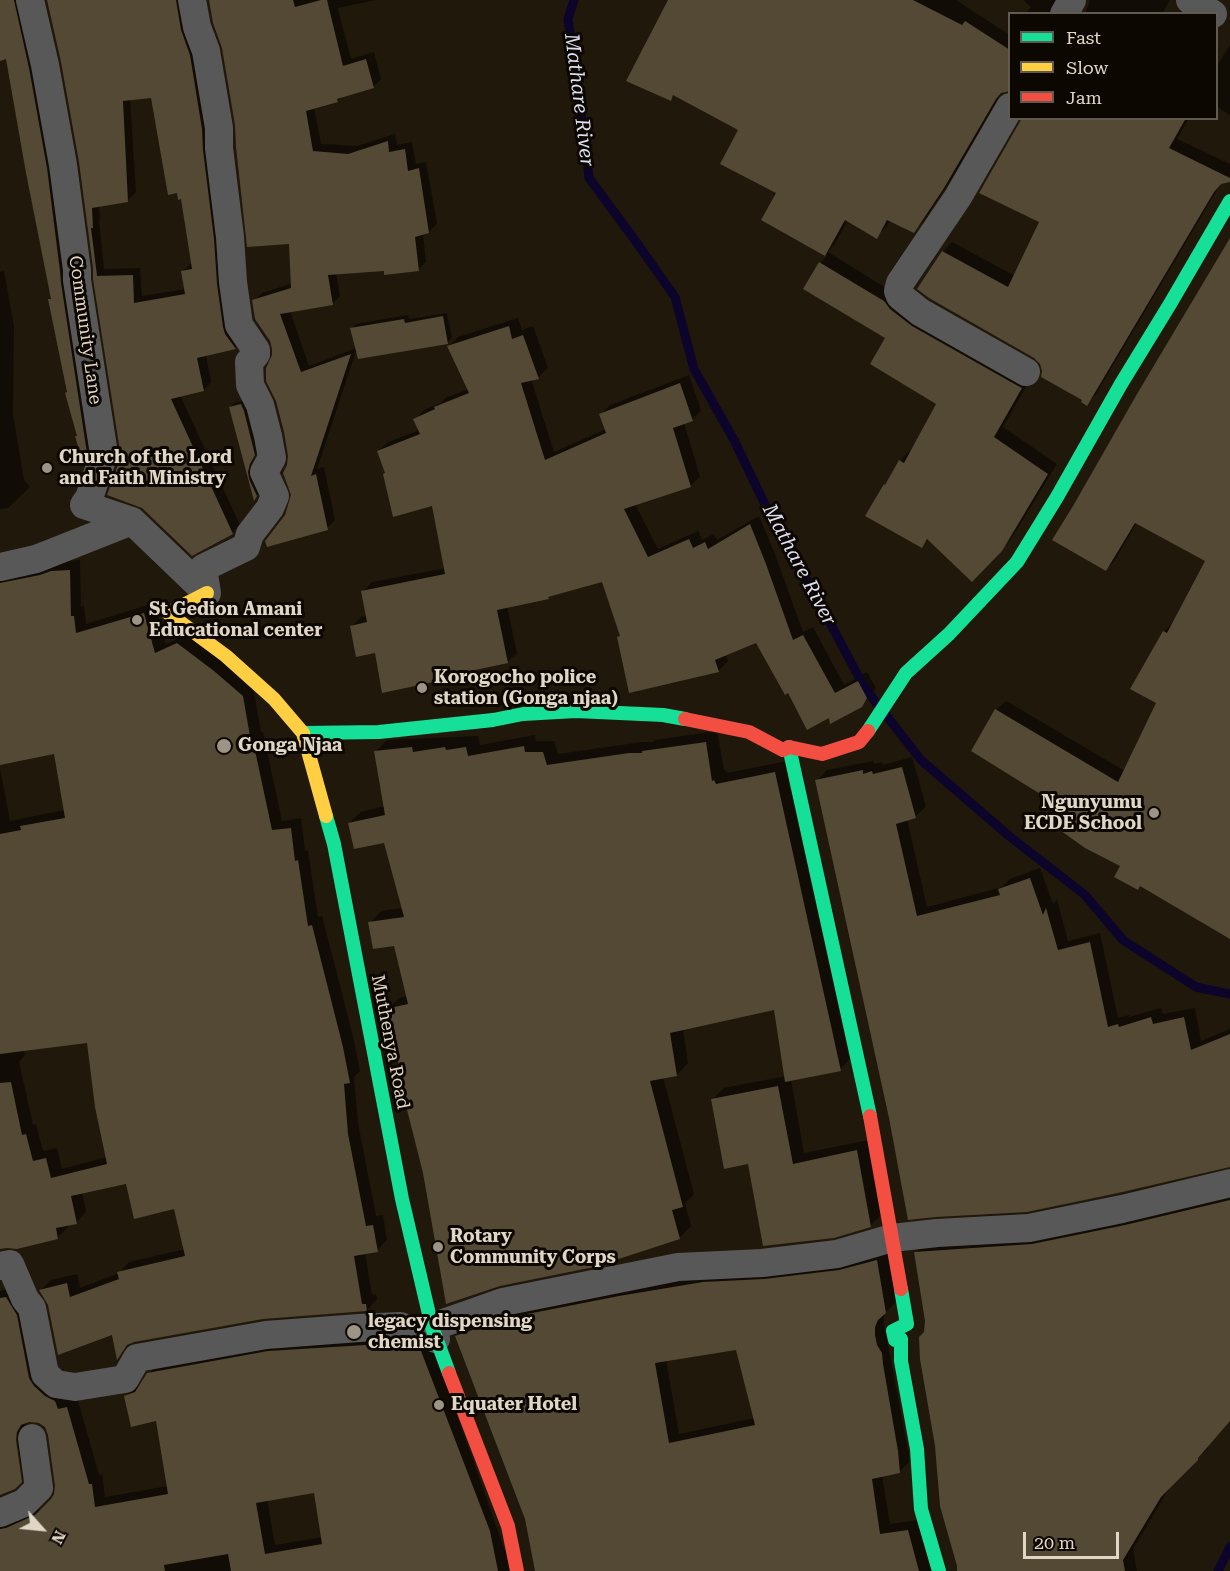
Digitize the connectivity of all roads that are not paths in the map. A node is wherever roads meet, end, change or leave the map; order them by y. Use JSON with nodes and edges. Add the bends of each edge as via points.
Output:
{"nodes":[{"id":1,"x":30,"y":0,"type":"edge"},
{"id":2,"x":192,"y":0,"type":"edge"},
{"id":3,"x":1190,"y":0,"type":"edge"},
{"id":4,"x":1210,"y":12,"type":"edge"},
{"id":5,"x":1008,"y":110,"type":"edge"},
{"id":6,"x":1230,"y":201,"type":"edge"},
{"id":7,"x":1026,"y":372,"type":"dead end"},
{"id":8,"x":132,"y":521,"type":"junction"},
{"id":9,"x":0,"y":567,"type":"edge"},
{"id":10,"x":207,"y":592,"type":"junction"},
{"id":11,"x":303,"y":733,"type":"junction"},
{"id":12,"x":789,"y":747,"type":"junction"},
{"id":13,"x":1230,"y":1184,"type":"edge"},
{"id":14,"x":892,"y":1238,"type":"junction"},
{"id":15,"x":0,"y":1266,"type":"edge"},
{"id":16,"x":434,"y":1333,"type":"junction"},
{"id":17,"x":32,"y":1438,"type":"dead end"},
{"id":18,"x":0,"y":1513,"type":"edge"},
{"id":19,"x":517,"y":1571,"type":"edge"},
{"id":20,"x":939,"y":1571,"type":"edge"}],
"edges":[{"from":1,"to":8,"type":"street","name":"Community Lane","via":[[63,165],[104,454],[84,505]]},
{"from":2,"to":10,"type":"street","via":[[206,51],[219,128],[239,325],[256,350],[249,362],[250,385],[268,436],[272,458],[264,472],[275,496],[250,534],[246,548],[203,568]]},
{"from":3,"to":4,"type":"street"},
{"from":5,"to":7,"type":"street","via":[[898,291],[905,302],[920,312]]},
{"from":6,"to":12,"type":"street","via":[[1017,562],[906,673],[859,742],[822,754]]},
{"from":8,"to":9,"type":"street","via":[[36,559]]},
{"from":8,"to":10,"type":"street","name":"Community Lane"},
{"from":10,"to":11,"type":"street","name":"Muthenya Road","via":[[168,613],[226,656],[274,699]]},
{"from":11,"to":12,"type":"street","via":[[379,732],[576,711],[663,715],[749,732],[783,750]]},
{"from":11,"to":16,"type":"street","name":"Muthenya Road","via":[[334,844],[402,1199]]},
{"from":12,"to":14,"type":"street","via":[[871,1122]]},
{"from":13,"to":14,"type":"street","via":[[1029,1228]]},
{"from":14,"to":16,"type":"street","via":[[837,1254],[678,1267],[502,1302]]},
{"from":14,"to":20,"type":"street","via":[[907,1324],[892,1331],[895,1340],[901,1339],[901,1361],[917,1449],[921,1509]]},
{"from":15,"to":16,"type":"street","via":[[10,1264],[32,1308],[45,1374],[56,1384],[75,1387],[125,1378],[137,1358],[266,1335],[400,1326]]},
{"from":16,"to":19,"type":"street","name":"Muthenya Road","via":[[508,1526]]},
{"from":17,"to":18,"type":"street","via":[[39,1488],[24,1503]]}]}
